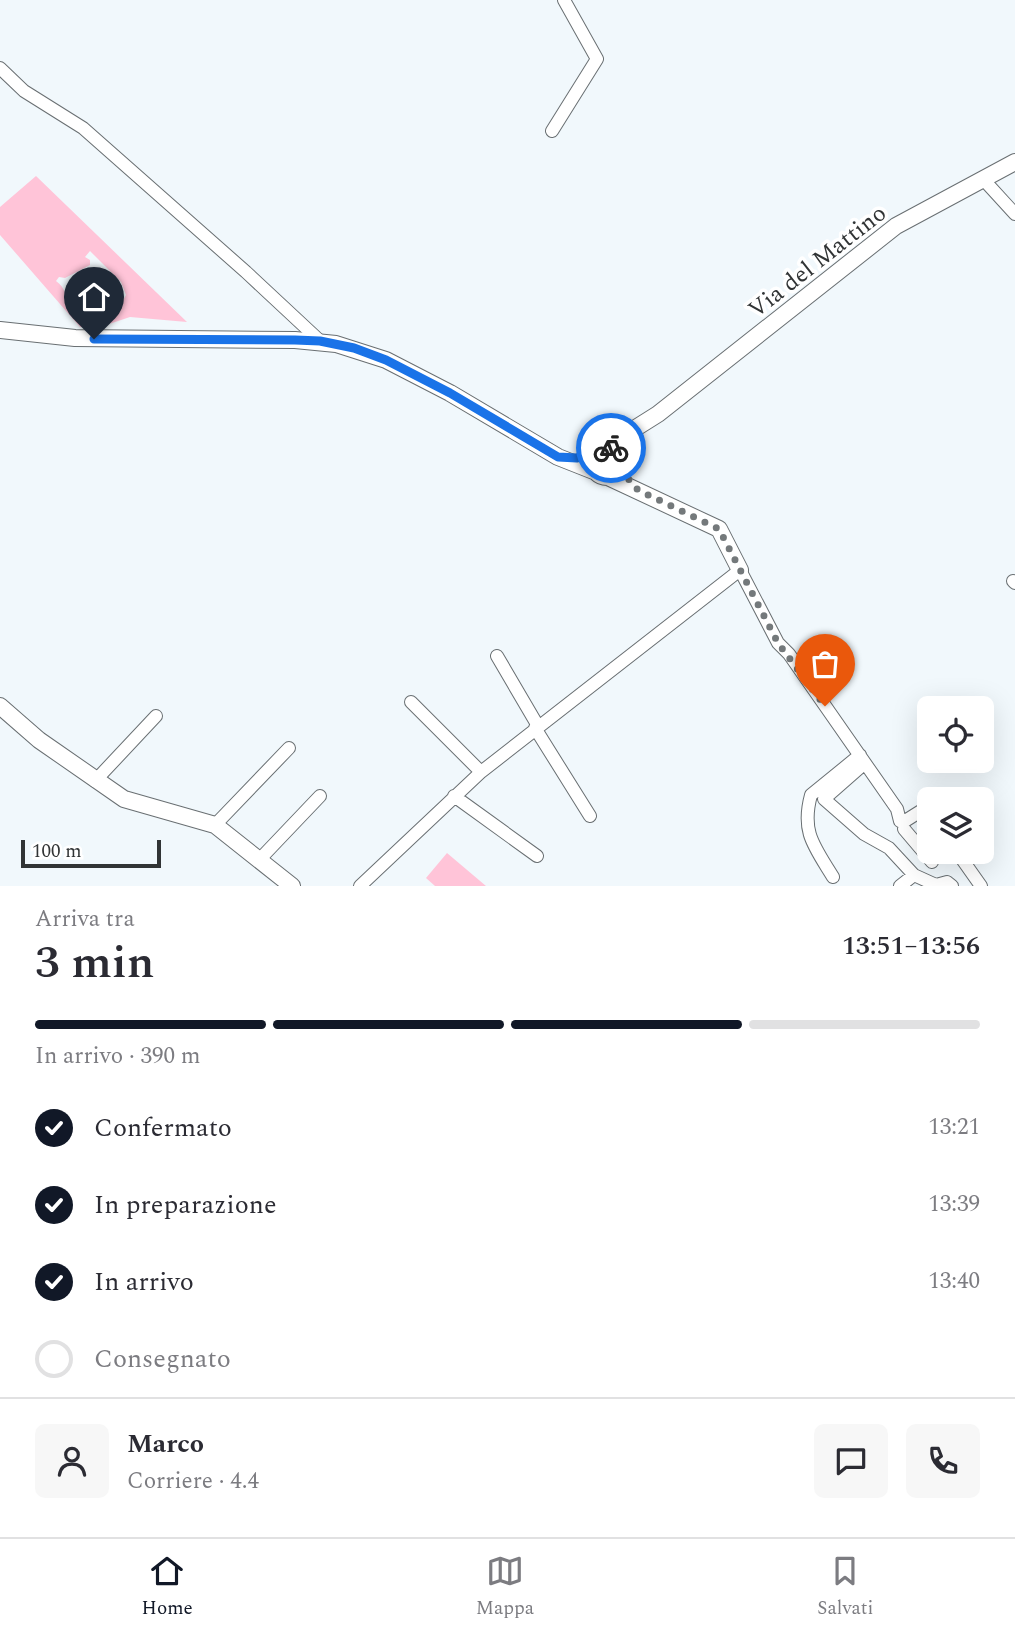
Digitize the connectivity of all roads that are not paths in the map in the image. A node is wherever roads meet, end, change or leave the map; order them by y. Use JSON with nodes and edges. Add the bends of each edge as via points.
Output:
{"nodes":[{"id":1,"x":564,"y":0,"type":"edge"},
{"id":2,"x":0,"y":68,"type":"edge"},
{"id":3,"x":552,"y":131,"type":"dead end"},
{"id":4,"x":1015,"y":162,"type":"edge"},
{"id":5,"x":983,"y":179,"type":"junction"},
{"id":6,"x":1015,"y":214,"type":"edge"},
{"id":7,"x":0,"y":330,"type":"edge"},
{"id":8,"x":320,"y":341,"type":"junction"},
{"id":9,"x":658,"y":414,"type":"junction"},
{"id":10,"x":601,"y":450,"type":"junction"},
{"id":11,"x":558,"y":457,"type":"junction"},
{"id":12,"x":622,"y":464,"type":"junction"},
{"id":13,"x":602,"y":475,"type":"junction"},
{"id":14,"x":638,"y":490,"type":"junction"},
{"id":15,"x":740,"y":570,"type":"junction"},
{"id":16,"x":497,"y":656,"type":"dead end"},
{"id":17,"x":411,"y":702,"type":"dead end"},
{"id":18,"x":0,"y":706,"type":"edge"},
{"id":19,"x":156,"y":716,"type":"dead end"},
{"id":20,"x":536,"y":727,"type":"junction"},
{"id":21,"x":289,"y":748,"type":"dead end"},
{"id":22,"x":863,"y":759,"type":"junction"},
{"id":23,"x":481,"y":772,"type":"junction"},
{"id":24,"x":96,"y":781,"type":"junction"},
{"id":25,"x":320,"y":796,"type":"dead end"},
{"id":26,"x":454,"y":796,"type":"junction"},
{"id":27,"x":917,"y":815,"type":"edge"},
{"id":28,"x":590,"y":816,"type":"dead end"},
{"id":29,"x":215,"y":825,"type":"junction"},
{"id":30,"x":902,"y":825,"type":"junction"},
{"id":31,"x":917,"y":844,"type":"edge"},
{"id":32,"x":889,"y":848,"type":"junction"},
{"id":33,"x":537,"y":856,"type":"dead end"},
{"id":34,"x":260,"y":859,"type":"junction"},
{"id":35,"x":965,"y":864,"type":"edge"},
{"id":36,"x":914,"y":874,"type":"junction"},
{"id":37,"x":834,"y":877,"type":"dead end"},
{"id":38,"x":292,"y":886,"type":"edge"},
{"id":39,"x":360,"y":886,"type":"edge"},
{"id":40,"x":900,"y":886,"type":"edge"},
{"id":41,"x":952,"y":886,"type":"edge"},
{"id":42,"x":981,"y":886,"type":"edge"}],
"edges":[{"from":1,"to":3,"type":"street","via":[[597,60]]},
{"from":2,"to":8,"type":"street","via":[[24,91],[83,128]]},
{"from":4,"to":5,"type":"main road","name":"Via del Mattino"},
{"from":5,"to":6,"type":"street"},
{"from":5,"to":9,"type":"main road","name":"Via del Mattino","via":[[896,226]]},
{"from":7,"to":8,"type":"main road","via":[[94,339]]},
{"from":8,"to":11,"type":"main road","via":[[386,360]]},
{"from":9,"to":10,"type":"main road","name":"Via del Mattino"},
{"from":9,"to":12,"type":"main road","name":"Via del Mattino","via":[[629,446]]},
{"from":10,"to":11,"type":"main road","via":[[577,458]]},
{"from":10,"to":12,"type":"main road","via":[[614,449]]},
{"from":10,"to":13,"type":"main road","via":[[593,460]]},
{"from":11,"to":13,"type":"main road"},
{"from":12,"to":13,"type":"main road","via":[[617,474]]},
{"from":12,"to":14,"type":"main road"},
{"from":13,"to":14,"type":"main road"},
{"from":14,"to":15,"type":"main road","via":[[719,529]]},
{"from":15,"to":20,"type":"street"},
{"from":15,"to":22,"type":"street","via":[[778,643]]},
{"from":16,"to":20,"type":"street"},
{"from":17,"to":23,"type":"street"},
{"from":18,"to":24,"type":"main road"},
{"from":19,"to":24,"type":"street"},
{"from":20,"to":23,"type":"street"},
{"from":20,"to":28,"type":"street"},
{"from":21,"to":29,"type":"street"},
{"from":22,"to":30,"type":"street","via":[[897,809]]},
{"from":22,"to":32,"type":"street","via":[[824,799],[864,834]]},
{"from":22,"to":37,"type":"street","via":[[811,794],[808,804],[809,838]]},
{"from":23,"to":26,"type":"street"},
{"from":24,"to":29,"type":"main road","via":[[124,799]]},
{"from":25,"to":34,"type":"street"},
{"from":26,"to":33,"type":"street"},
{"from":26,"to":39,"type":"street"},
{"from":27,"to":30,"type":"street"},
{"from":29,"to":34,"type":"main road"},
{"from":30,"to":31,"type":"street"},
{"from":30,"to":32,"type":"street"},
{"from":32,"to":36,"type":"street"},
{"from":34,"to":38,"type":"main road"},
{"from":35,"to":42,"type":"street"},
{"from":36,"to":40,"type":"street"},
{"from":36,"to":41,"type":"street","via":[[936,885],[947,882]]}]}
